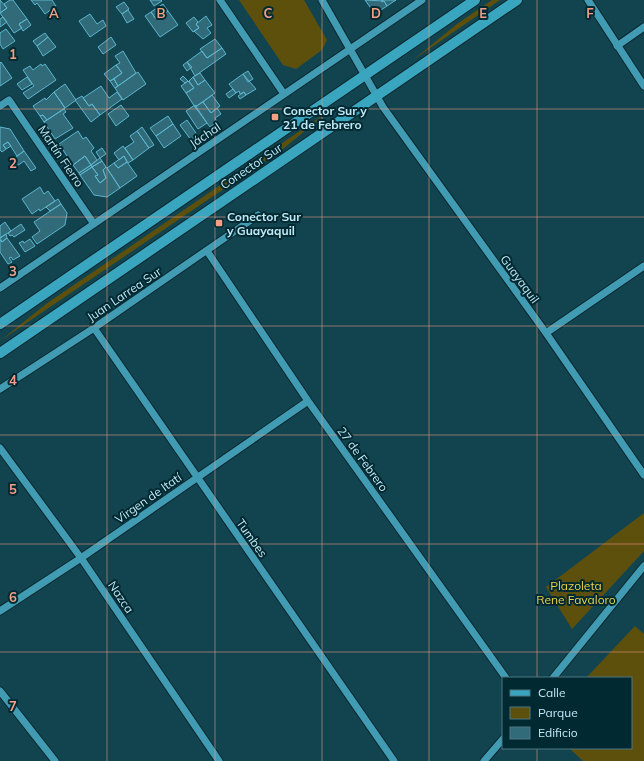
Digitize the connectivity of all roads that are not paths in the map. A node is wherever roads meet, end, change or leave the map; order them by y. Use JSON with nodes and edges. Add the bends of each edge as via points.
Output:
{"nodes":[{"id":1,"x":220,"y":0,"type":"edge"},
{"id":2,"x":322,"y":0,"type":"edge"},
{"id":3,"x":422,"y":0,"type":"edge"},
{"id":4,"x":475,"y":0,"type":"edge"},
{"id":5,"x":517,"y":0,"type":"edge"},
{"id":6,"x":588,"y":0,"type":"edge"},
{"id":7,"x":644,"y":27,"type":"edge"},
{"id":8,"x":617,"y":46,"type":"junction"},
{"id":9,"x":351,"y":49,"type":"junction"},
{"id":10,"x":365,"y":75,"type":"junction"},
{"id":11,"x":644,"y":86,"type":"edge"},
{"id":12,"x":284,"y":94,"type":"junction"},
{"id":13,"x":377,"y":96,"type":"junction"},
{"id":14,"x":0,"y":106,"type":"edge"},
{"id":15,"x":258,"y":215,"type":"dead end"},
{"id":16,"x":94,"y":224,"type":"junction"},
{"id":17,"x":207,"y":251,"type":"junction"},
{"id":18,"x":644,"y":266,"type":"edge"},
{"id":19,"x":0,"y":288,"type":"edge"},
{"id":20,"x":0,"y":324,"type":"edge"},
{"id":21,"x":94,"y":328,"type":"junction"},
{"id":22,"x":546,"y":333,"type":"junction"},
{"id":23,"x":0,"y":353,"type":"edge"},
{"id":24,"x":0,"y":389,"type":"edge"},
{"id":25,"x":308,"y":400,"type":"junction"},
{"id":26,"x":0,"y":448,"type":"edge"},
{"id":27,"x":644,"y":475,"type":"edge"},
{"id":28,"x":196,"y":477,"type":"junction"},
{"id":29,"x":81,"y":558,"type":"junction"},
{"id":30,"x":644,"y":566,"type":"edge"},
{"id":31,"x":0,"y":611,"type":"edge"},
{"id":32,"x":505,"y":677,"type":"edge"},
{"id":33,"x":554,"y":677,"type":"edge"},
{"id":34,"x":0,"y":692,"type":"edge"},
{"id":35,"x":502,"y":740,"type":"edge"},
{"id":36,"x":55,"y":761,"type":"edge"},
{"id":37,"x":219,"y":761,"type":"edge"},
{"id":38,"x":394,"y":761,"type":"edge"},
{"id":39,"x":484,"y":761,"type":"edge"}],
"edges":[{"from":1,"to":12,"type":"street"},
{"from":2,"to":9,"type":"street","name":"Guayaquil"},
{"from":3,"to":9,"type":"street","name":"Jáchal"},
{"from":4,"to":10,"type":"main road","name":"Conector Sur"},
{"from":5,"to":13,"type":"main road","name":"Conector Sur"},
{"from":6,"to":8,"type":"street"},
{"from":7,"to":8,"type":"street"},
{"from":8,"to":11,"type":"street"},
{"from":9,"to":10,"type":"street","name":"Guayaquil"},
{"from":9,"to":12,"type":"street","name":"Jáchal"},
{"from":10,"to":13,"type":"street","name":"Guayaquil"},
{"from":10,"to":20,"type":"main road","name":"Conector Sur"},
{"from":12,"to":16,"type":"street","name":"Jáchal"},
{"from":13,"to":22,"type":"street","name":"Guayaquil"},
{"from":13,"to":23,"type":"main road","name":"Conector Sur"},
{"from":14,"to":16,"type":"street","name":"Martín Fierro","via":[[9,100]]},
{"from":15,"to":17,"type":"street","name":"Juan Larrea Sur"},
{"from":16,"to":19,"type":"street","name":"Jáchal"},
{"from":17,"to":21,"type":"street","name":"Juan Larrea Sur"},
{"from":17,"to":25,"type":"street","name":"27 de Febrero"},
{"from":18,"to":22,"type":"street"},
{"from":21,"to":24,"type":"street","name":"Juan Larrea Sur"},
{"from":21,"to":28,"type":"street","name":"Tumbes"},
{"from":22,"to":27,"type":"street","name":"Guayaquil"},
{"from":25,"to":28,"type":"street","name":"Virgen de Itatí"},
{"from":25,"to":32,"type":"street","name":"27 de Febrero"},
{"from":26,"to":29,"type":"street","name":"Nazca"},
{"from":28,"to":29,"type":"street","name":"Virgen de Itatí"},
{"from":28,"to":38,"type":"street","name":"Tumbes"},
{"from":29,"to":31,"type":"street","name":"Virgen de Itatí"},
{"from":29,"to":37,"type":"street","name":"Nazca"},
{"from":30,"to":33,"type":"street"},
{"from":34,"to":36,"type":"street"},
{"from":35,"to":39,"type":"street"}]}
